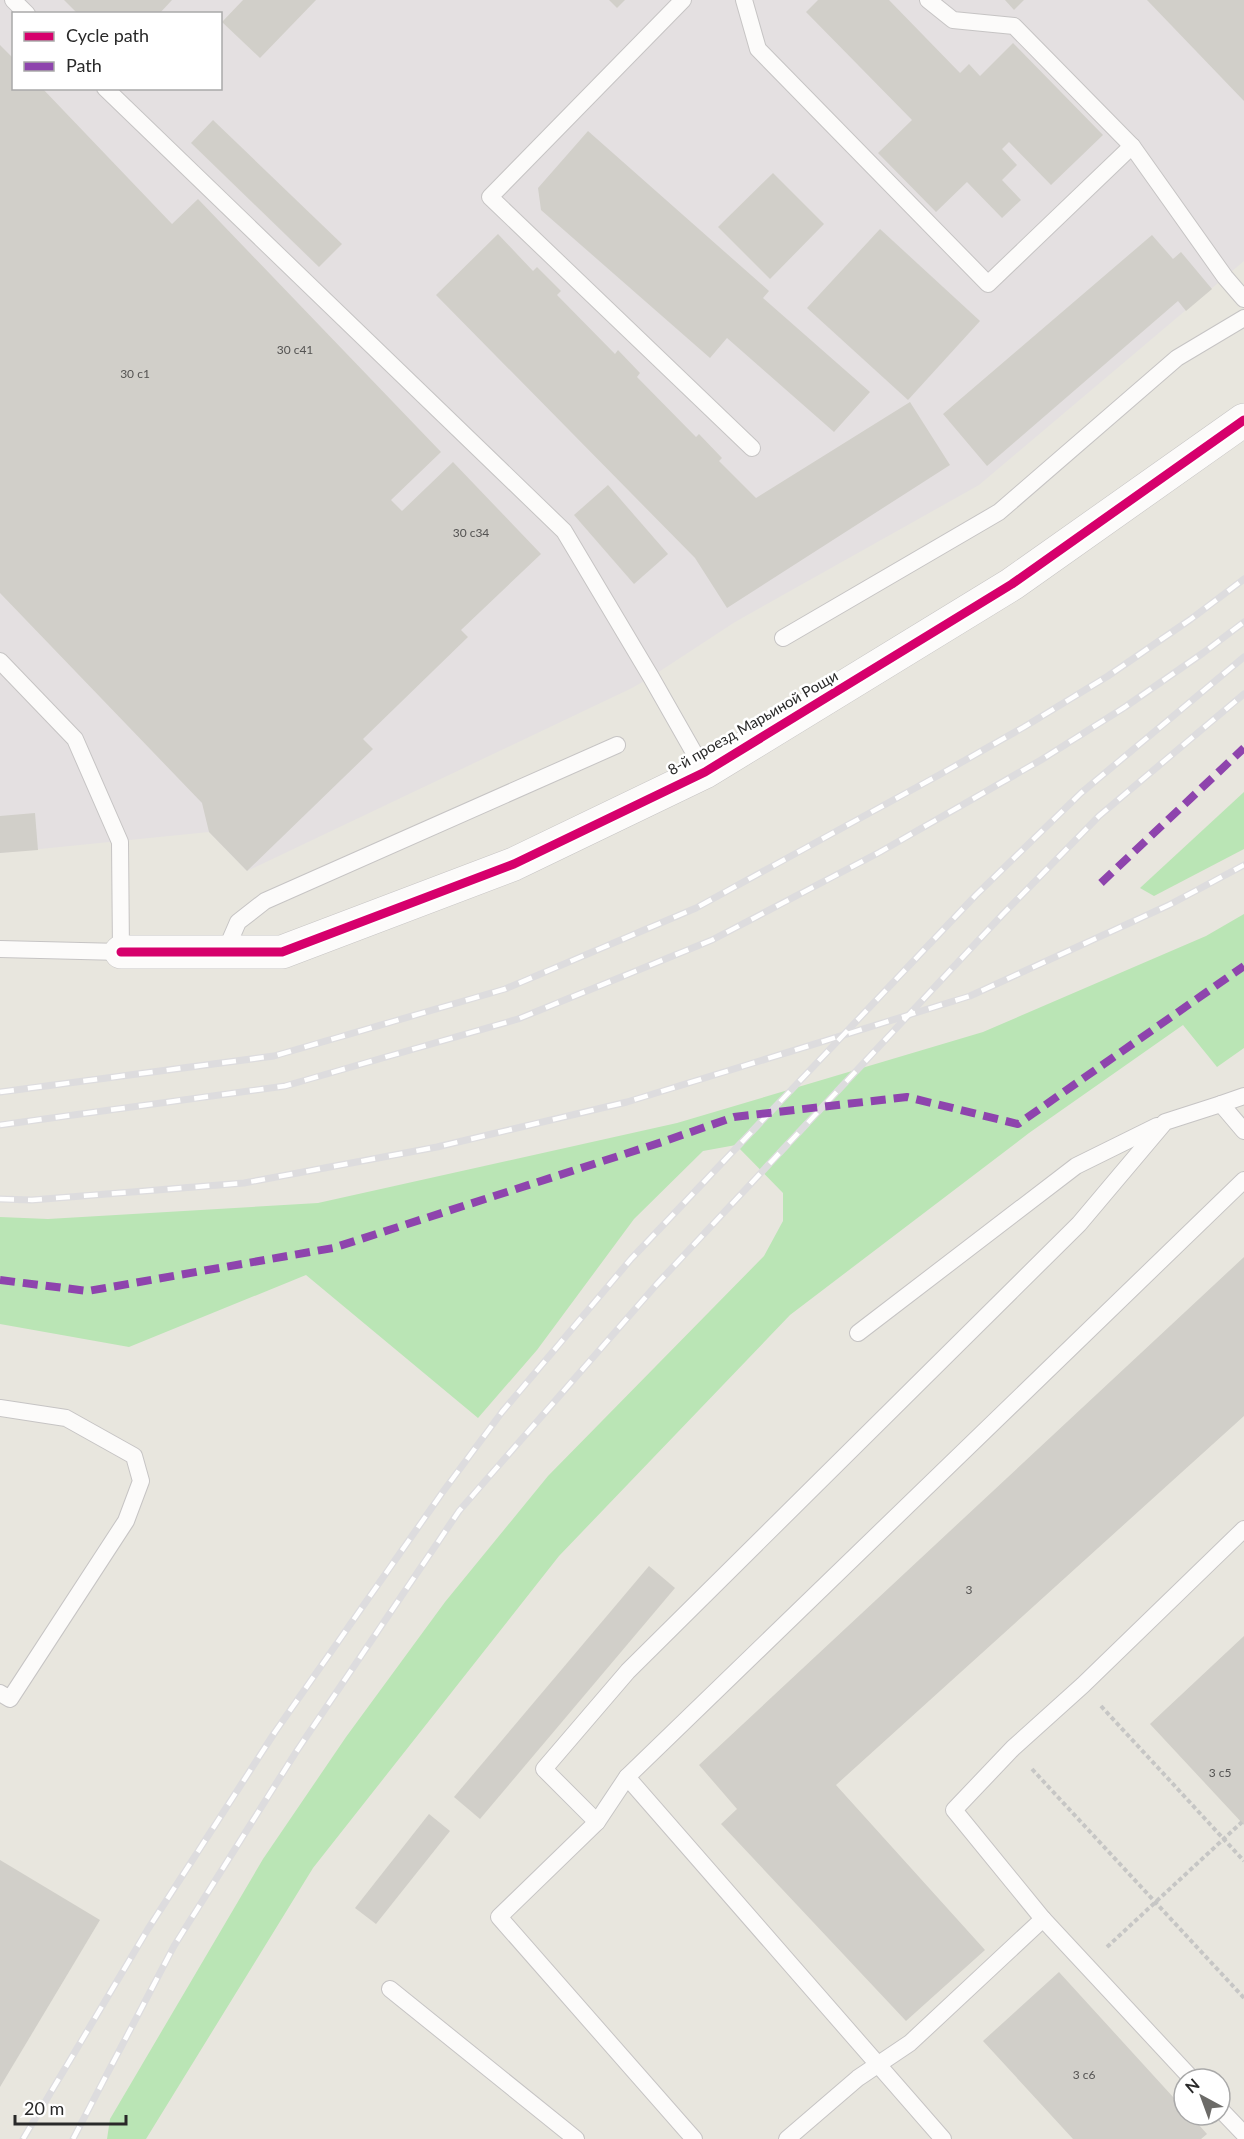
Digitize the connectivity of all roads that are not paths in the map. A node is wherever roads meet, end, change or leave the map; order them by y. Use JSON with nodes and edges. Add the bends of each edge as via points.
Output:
{"nodes":[{"id":1,"x":13,"y":0,"type":"edge"},
{"id":2,"x":683,"y":0,"type":"edge"},
{"id":3,"x":744,"y":0,"type":"edge"},
{"id":4,"x":928,"y":0,"type":"edge"},
{"id":5,"x":25,"y":12,"type":"edge"},
{"id":6,"x":107,"y":90,"type":"edge"},
{"id":7,"x":1132,"y":146,"type":"junction"},
{"id":8,"x":1244,"y":299,"type":"edge"},
{"id":9,"x":1244,"y":318,"type":"edge"},
{"id":10,"x":1244,"y":420,"type":"edge"},
{"id":11,"x":752,"y":448,"type":"dead end"},
{"id":12,"x":783,"y":638,"type":"dead end"},
{"id":13,"x":0,"y":662,"type":"edge"},
{"id":14,"x":617,"y":744,"type":"dead end"},
{"id":15,"x":705,"y":772,"type":"junction"},
{"id":16,"x":0,"y":949,"type":"edge"},
{"id":17,"x":122,"y":952,"type":"junction"},
{"id":18,"x":225,"y":952,"type":"junction"},
{"id":19,"x":1244,"y":1096,"type":"edge"},
{"id":20,"x":1221,"y":1104,"type":"junction"},
{"id":21,"x":1165,"y":1122,"type":"junction"},
{"id":22,"x":1244,"y":1131,"type":"edge"},
{"id":23,"x":1244,"y":1180,"type":"edge"},
{"id":24,"x":858,"y":1333,"type":"dead end"},
{"id":25,"x":0,"y":1407,"type":"edge"},
{"id":26,"x":1244,"y":1529,"type":"edge"},
{"id":27,"x":5,"y":1696,"type":"edge"},
{"id":28,"x":627,"y":1777,"type":"junction"},
{"id":29,"x":597,"y":1822,"type":"junction"},
{"id":30,"x":1043,"y":1918,"type":"junction"},
{"id":31,"x":390,"y":1989,"type":"dead end"},
{"id":32,"x":877,"y":2065,"type":"junction"},
{"id":33,"x":1181,"y":2067,"type":"edge"},
{"id":34,"x":1232,"y":2122,"type":"edge"},
{"id":35,"x":1244,"y":2134,"type":"edge"},
{"id":36,"x":576,"y":2139,"type":"edge"},
{"id":37,"x":694,"y":2139,"type":"edge"},
{"id":38,"x":787,"y":2139,"type":"edge"},
{"id":39,"x":943,"y":2139,"type":"edge"}],
"edges":[{"from":1,"to":5,"type":"lane"},
{"from":2,"to":11,"type":"lane","via":[[490,197]]},
{"from":3,"to":7,"type":"lane","via":[[758,49],[988,284]]},
{"from":4,"to":7,"type":"lane","via":[[953,20],[1014,26]]},
{"from":6,"to":15,"type":"lane","via":[[564,531]]},
{"from":7,"to":8,"type":"lane"},
{"from":9,"to":12,"type":"lane","via":[[1177,358],[999,512]]},
{"from":10,"to":15,"type":"street","name":"8-й проезд Марьиной Рощи","via":[[1011,584]]},
{"from":13,"to":17,"type":"lane","via":[[75,739],[120,842]]},
{"from":14,"to":18,"type":"lane","via":[[265,901],[238,922]]},
{"from":15,"to":18,"type":"street","name":"8-й проезд Марьиной Рощи","via":[[514,864],[282,952]]},
{"from":16,"to":17,"type":"lane"},
{"from":17,"to":18,"type":"street","name":"8-й проезд Марьиной Рощи"},
{"from":19,"to":20,"type":"lane"},
{"from":20,"to":21,"type":"lane"},
{"from":20,"to":22,"type":"lane"},
{"from":21,"to":24,"type":"lane","via":[[1076,1166]]},
{"from":21,"to":29,"type":"lane","via":[[1079,1224],[628,1671],[544,1769]]},
{"from":23,"to":28,"type":"lane"},
{"from":25,"to":27,"type":"lane","via":[[66,1418],[134,1456],[141,1481],[126,1521]]},
{"from":26,"to":30,"type":"lane","via":[[1013,1748],[954,1810]]},
{"from":28,"to":29,"type":"lane"},
{"from":28,"to":32,"type":"lane"},
{"from":29,"to":37,"type":"lane","via":[[499,1917]]},
{"from":30,"to":32,"type":"lane","via":[[910,2043]]},
{"from":30,"to":33,"type":"lane"},
{"from":31,"to":36,"type":"lane"},
{"from":32,"to":38,"type":"lane"},
{"from":32,"to":39,"type":"lane"},
{"from":34,"to":35,"type":"lane"}]}
